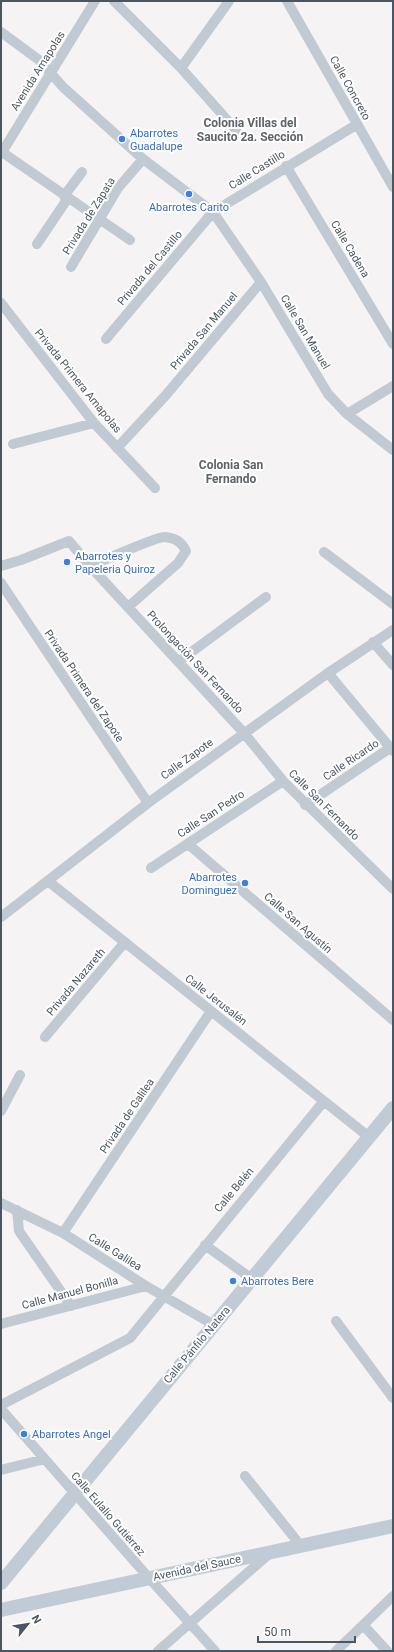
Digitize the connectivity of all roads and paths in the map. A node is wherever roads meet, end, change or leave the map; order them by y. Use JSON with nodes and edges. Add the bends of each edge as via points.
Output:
{"nodes":[{"id":1,"x":95,"y":1,"type":"edge"},
{"id":2,"x":114,"y":1,"type":"edge"},
{"id":3,"x":229,"y":1,"type":"edge"},
{"id":4,"x":287,"y":1,"type":"edge"},
{"id":5,"x":1,"y":32,"type":"edge"},
{"id":6,"x":181,"y":68,"type":"junction"},
{"id":7,"x":51,"y":73,"type":"junction"},
{"id":8,"x":356,"y":125,"type":"junction"},
{"id":9,"x":236,"y":130,"type":"dead end"},
{"id":10,"x":1,"y":153,"type":"edge"},
{"id":11,"x":143,"y":158,"type":"junction"},
{"id":12,"x":286,"y":166,"type":"junction"},
{"id":13,"x":82,"y":172,"type":"dead end"},
{"id":14,"x":393,"y":187,"type":"edge"},
{"id":15,"x":66,"y":197,"type":"junction"},
{"id":16,"x":213,"y":212,"type":"junction"},
{"id":17,"x":99,"y":219,"type":"junction"},
{"id":18,"x":130,"y":240,"type":"dead end"},
{"id":19,"x":37,"y":244,"type":"dead end"},
{"id":20,"x":71,"y":267,"type":"dead end"},
{"id":21,"x":261,"y":282,"type":"junction"},
{"id":22,"x":1,"y":303,"type":"edge"},
{"id":23,"x":106,"y":339,"type":"dead end"},
{"id":24,"x":393,"y":344,"type":"edge"},
{"id":25,"x":393,"y":386,"type":"edge"},
{"id":26,"x":347,"y":414,"type":"junction"},
{"id":27,"x":94,"y":423,"type":"junction"},
{"id":28,"x":13,"y":444,"type":"dead end"},
{"id":29,"x":117,"y":448,"type":"junction"},
{"id":30,"x":393,"y":450,"type":"edge"},
{"id":31,"x":155,"y":488,"type":"dead end"},
{"id":32,"x":324,"y":552,"type":"dead end"},
{"id":33,"x":1,"y":566,"type":"edge"},
{"id":34,"x":90,"y":566,"type":"junction"},
{"id":35,"x":1,"y":583,"type":"edge"},
{"id":36,"x":266,"y":597,"type":"dead end"},
{"id":37,"x":393,"y":604,"type":"edge"},
{"id":38,"x":128,"y":607,"type":"junction"},
{"id":39,"x":393,"y":630,"type":"edge"},
{"id":40,"x":373,"y":642,"type":"junction"},
{"id":41,"x":178,"y":662,"type":"junction"},
{"id":42,"x":393,"y":665,"type":"edge"},
{"id":43,"x":328,"y":673,"type":"junction"},
{"id":44,"x":244,"y":733,"type":"junction"},
{"id":45,"x":392,"y":749,"type":"edge"},
{"id":46,"x":283,"y":781,"type":"junction"},
{"id":47,"x":148,"y":803,"type":"junction"},
{"id":48,"x":305,"y":805,"type":"junction"},
{"id":49,"x":188,"y":844,"type":"junction"},
{"id":50,"x":151,"y":868,"type":"dead end"},
{"id":51,"x":48,"y":881,"type":"junction"},
{"id":52,"x":393,"y":889,"type":"edge"},
{"id":53,"x":1,"y":917,"type":"edge"},
{"id":54,"x":125,"y":942,"type":"junction"},
{"id":55,"x":211,"y":1011,"type":"junction"},
{"id":56,"x":393,"y":1020,"type":"edge"},
{"id":57,"x":45,"y":1037,"type":"dead end"},
{"id":58,"x":20,"y":1075,"type":"dead end"},
{"id":59,"x":324,"y":1101,"type":"junction"},
{"id":60,"x":393,"y":1108,"type":"edge"},
{"id":61,"x":1,"y":1112,"type":"edge"},
{"id":62,"x":369,"y":1137,"type":"junction"},
{"id":63,"x":1,"y":1203,"type":"edge"},
{"id":64,"x":17,"y":1210,"type":"junction"},
{"id":65,"x":63,"y":1233,"type":"junction"},
{"id":66,"x":205,"y":1244,"type":"junction"},
{"id":67,"x":252,"y":1279,"type":"junction"},
{"id":68,"x":146,"y":1286,"type":"junction"},
{"id":69,"x":163,"y":1295,"type":"junction"},
{"id":70,"x":71,"y":1306,"type":"junction"},
{"id":71,"x":336,"y":1321,"type":"dead end"},
{"id":72,"x":1,"y":1324,"type":"edge"},
{"id":73,"x":214,"y":1325,"type":"junction"},
{"id":74,"x":393,"y":1398,"type":"edge"},
{"id":75,"x":1,"y":1405,"type":"edge"},
{"id":76,"x":1,"y":1409,"type":"edge"},
{"id":77,"x":44,"y":1459,"type":"junction"},
{"id":78,"x":1,"y":1470,"type":"edge"},
{"id":79,"x":245,"y":1476,"type":"dead end"},
{"id":80,"x":74,"y":1494,"type":"junction"},
{"id":81,"x":393,"y":1526,"type":"edge"},
{"id":82,"x":301,"y":1546,"type":"junction"},
{"id":83,"x":271,"y":1552,"type":"junction"},
{"id":84,"x":149,"y":1578,"type":"junction"},
{"id":85,"x":1,"y":1583,"type":"edge"},
{"id":86,"x":393,"y":1596,"type":"edge"},
{"id":87,"x":1,"y":1610,"type":"edge"},
{"id":88,"x":190,"y":1622,"type":"junction"},
{"id":89,"x":364,"y":1626,"type":"junction"},
{"id":90,"x":158,"y":1651,"type":"edge"},
{"id":91,"x":215,"y":1651,"type":"edge"},
{"id":92,"x":336,"y":1651,"type":"edge"},
{"id":93,"x":387,"y":1651,"type":"edge"}],
"edges":[{"from":1,"to":7,"type":"street","name":"Avenida Amapolas"},
{"from":2,"to":6,"type":"street"},
{"from":3,"to":6,"type":"street"},
{"from":4,"to":8,"type":"street","name":"Calle Concreto"},
{"from":5,"to":7,"type":"street","name":"Calle San Manuel","via":[[39,60]]},
{"from":6,"to":9,"type":"street"},
{"from":7,"to":10,"type":"street","name":"Avenida Amapolas"},
{"from":7,"to":11,"type":"street","name":"Calle San Manuel","via":[[63,87]]},
{"from":8,"to":12,"type":"street","name":"Calle Castillo"},
{"from":8,"to":14,"type":"street","name":"Calle Concreto"},
{"from":10,"to":15,"type":"street"},
{"from":11,"to":16,"type":"street","name":"Calle San Manuel"},
{"from":11,"to":17,"type":"street","name":"Privada de Zapata","via":[[118,188]]},
{"from":12,"to":16,"type":"street","name":"Calle Castillo"},
{"from":12,"to":24,"type":"street","name":"Calle Cadena"},
{"from":13,"to":15,"type":"street"},
{"from":15,"to":17,"type":"street"},
{"from":15,"to":19,"type":"street"},
{"from":16,"to":21,"type":"street","name":"Calle San Manuel"},
{"from":16,"to":23,"type":"street","name":"Privada del Castillo"},
{"from":17,"to":18,"type":"street"},
{"from":17,"to":20,"type":"street","name":"Privada de Zapata"},
{"from":21,"to":26,"type":"street","name":"Calle San Manuel","via":[[328,394]]},
{"from":21,"to":29,"type":"street","name":"Privada San Manuel","via":[[166,395]]},
{"from":22,"to":27,"type":"street","name":"Privada Primera Amapolas"},
{"from":25,"to":26,"type":"street"},
{"from":26,"to":30,"type":"street","name":"Calle San Manuel"},
{"from":27,"to":28,"type":"street"},
{"from":27,"to":29,"type":"street","name":"Privada Primera Amapolas"},
{"from":29,"to":31,"type":"street","name":"Privada Primera Amapolas"},
{"from":32,"to":37,"type":"street"},
{"from":33,"to":34,"type":"street","name":"Prolongación San Fernando","via":[[69,540]]},
{"from":34,"to":38,"type":"street","name":"Prolongación San Fernando"},
{"from":34,"to":38,"type":"street","via":[[162,537],[178,540],[183,544],[186,551],[178,563]]},
{"from":35,"to":47,"type":"street","name":"Privada Primera del Zapote"},
{"from":36,"to":41,"type":"street"},
{"from":38,"to":41,"type":"street","name":"Prolongación San Fernando"},
{"from":39,"to":40,"type":"street","name":"Calle Zapote"},
{"from":40,"to":42,"type":"street"},
{"from":40,"to":43,"type":"street","name":"Calle Zapote"},
{"from":41,"to":44,"type":"street","name":"Prolongación San Fernando"},
{"from":43,"to":44,"type":"street","name":"Calle Zapote"},
{"from":43,"to":45,"type":"street"},
{"from":44,"to":46,"type":"street","name":"Calle San Fernando"},
{"from":44,"to":47,"type":"street","name":"Calle Zapote"},
{"from":45,"to":48,"type":"street","name":"Calle Ricardo"},
{"from":46,"to":48,"type":"street","name":"Calle San Fernando"},
{"from":46,"to":49,"type":"street","name":"Calle San Pedro"},
{"from":47,"to":51,"type":"street","name":"Calle Zapote"},
{"from":48,"to":52,"type":"street","name":"Calle San Fernando"},
{"from":49,"to":50,"type":"street","name":"Calle San Pedro"},
{"from":49,"to":56,"type":"street","name":"Calle San Agustín"},
{"from":51,"to":53,"type":"street","name":"Calle Zapote"},
{"from":51,"to":54,"type":"street","name":"Calle Jerusalén"},
{"from":54,"to":55,"type":"street","name":"Calle Jerusalén"},
{"from":54,"to":57,"type":"street","name":"Privada Nazareth"},
{"from":55,"to":59,"type":"street","name":"Calle Jerusalén"},
{"from":55,"to":65,"type":"street","name":"Privada de Galilea"},
{"from":58,"to":61,"type":"street"},
{"from":59,"to":62,"type":"street","name":"Calle Jerusalén"},
{"from":59,"to":66,"type":"street","name":"Calle Belén"},
{"from":60,"to":62,"type":"main road","name":"Calle Pánfilo Natera"},
{"from":62,"to":67,"type":"main road","name":"Calle Pánfilo Natera"},
{"from":63,"to":64,"type":"street","name":"Calle Galilea"},
{"from":64,"to":65,"type":"street","name":"Calle Galilea"},
{"from":64,"to":70,"type":"street","via":[[19,1231]]},
{"from":65,"to":68,"type":"street","name":"Calle Galilea"},
{"from":66,"to":67,"type":"street"},
{"from":66,"to":69,"type":"street","name":"Calle Belén"},
{"from":67,"to":73,"type":"main road","name":"Calle Pánfilo Natera"},
{"from":68,"to":69,"type":"street","name":"Calle Galilea"},
{"from":68,"to":70,"type":"street","name":"Calle Manuel Bonilla"},
{"from":69,"to":73,"type":"street","name":"Calle Galilea"},
{"from":69,"to":75,"type":"street","name":"Calle Belén","via":[[130,1338]]},
{"from":70,"to":72,"type":"street","name":"Calle Manuel Bonilla"},
{"from":71,"to":74,"type":"street"},
{"from":73,"to":80,"type":"main road","name":"Calle Pánfilo Natera"},
{"from":76,"to":77,"type":"street","name":"Calle Eulalio Gutiérrez"},
{"from":77,"to":78,"type":"street"},
{"from":77,"to":80,"type":"street","name":"Calle Eulalio Gutiérrez"},
{"from":79,"to":82,"type":"street"},
{"from":80,"to":84,"type":"street","name":"Calle Eulalio Gutiérrez"},
{"from":80,"to":85,"type":"main road","name":"Calle Pánfilo Natera"},
{"from":81,"to":82,"type":"main road","name":"Avenida del Sauce"},
{"from":82,"to":83,"type":"main road","name":"Avenida del Sauce"},
{"from":83,"to":84,"type":"main road","name":"Avenida del Sauce"},
{"from":83,"to":88,"type":"street"},
{"from":84,"to":87,"type":"main road","name":"Avenida del Sauce"},
{"from":84,"to":88,"type":"street","name":"Calle Eulalio Gutiérrez"},
{"from":86,"to":89,"type":"street"},
{"from":88,"to":90,"type":"street"},
{"from":88,"to":91,"type":"street","name":"Calle Eulalio Gutiérrez"},
{"from":89,"to":92,"type":"street"},
{"from":89,"to":93,"type":"street"}]}
